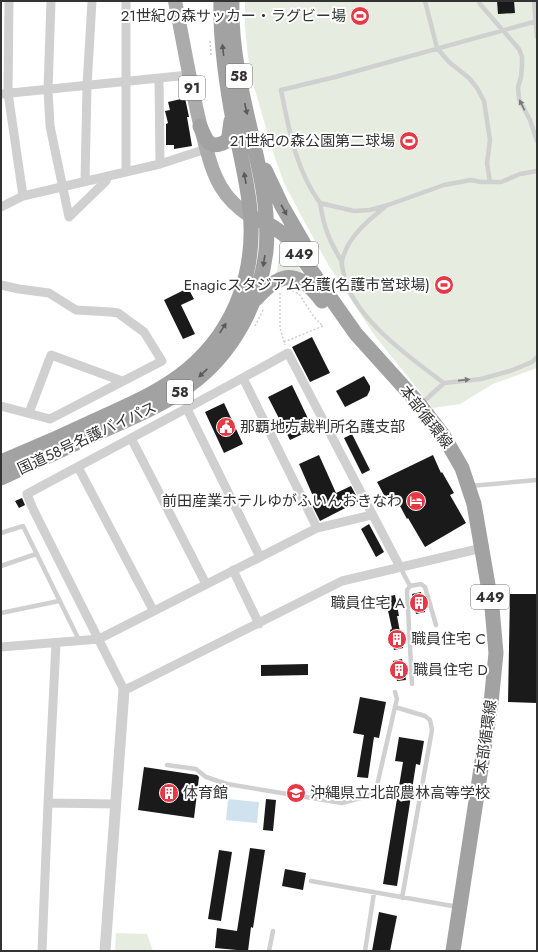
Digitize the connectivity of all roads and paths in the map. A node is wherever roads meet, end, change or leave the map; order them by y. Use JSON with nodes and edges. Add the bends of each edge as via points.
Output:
{"nodes":[{"id":1,"x":9,"y":1,"type":"edge"},
{"id":2,"x":51,"y":1,"type":"edge"},
{"id":3,"x":92,"y":1,"type":"edge"},
{"id":4,"x":126,"y":1,"type":"edge"},
{"id":5,"x":176,"y":1,"type":"edge"},
{"id":6,"x":221,"y":1,"type":"edge"},
{"id":7,"x":232,"y":1,"type":"edge"},
{"id":8,"x":424,"y":1,"type":"edge"},
{"id":9,"x":479,"y":1,"type":"edge"},
{"id":10,"x":534,"y":1,"type":"edge"},
{"id":11,"x":536,"y":21,"type":"edge"},
{"id":12,"x":501,"y":30,"type":"junction"},
{"id":13,"x":537,"y":37,"type":"edge"},
{"id":14,"x":210,"y":40,"type":"dead end"},
{"id":15,"x":437,"y":48,"type":"junction"},
{"id":16,"x":211,"y":55,"type":"dead end"},
{"id":17,"x":189,"y":75,"type":"junction"},
{"id":18,"x":159,"y":79,"type":"junction"},
{"id":19,"x":126,"y":82,"type":"junction"},
{"id":20,"x":87,"y":86,"type":"junction"},
{"id":21,"x":48,"y":90,"type":"junction"},
{"id":22,"x":5,"y":94,"type":"edge"},
{"id":23,"x":231,"y":108,"type":"junction"},
{"id":24,"x":200,"y":126,"type":"junction"},
{"id":25,"x":537,"y":141,"type":"edge"},
{"id":26,"x":206,"y":149,"type":"junction"},
{"id":27,"x":255,"y":149,"type":"junction"},
{"id":28,"x":160,"y":164,"type":"junction"},
{"id":29,"x":537,"y":171,"type":"edge"},
{"id":30,"x":126,"y":172,"type":"junction"},
{"id":31,"x":108,"y":176,"type":"junction"},
{"id":32,"x":85,"y":181,"type":"junction"},
{"id":33,"x":490,"y":182,"type":"junction"},
{"id":34,"x":63,"y":186,"type":"junction"},
{"id":35,"x":23,"y":196,"type":"junction"},
{"id":36,"x":320,"y":203,"type":"junction"},
{"id":37,"x":388,"y":205,"type":"junction"},
{"id":38,"x":1,"y":207,"type":"edge"},
{"id":39,"x":251,"y":217,"type":"junction"},
{"id":40,"x":266,"y":223,"type":"junction"},
{"id":41,"x":342,"y":262,"type":"junction"},
{"id":42,"x":1,"y":285,"type":"edge"},
{"id":43,"x":279,"y":288,"type":"dead end"},
{"id":44,"x":290,"y":289,"type":"dead end"},
{"id":45,"x":325,"y":291,"type":"junction"},
{"id":46,"x":259,"y":303,"type":"junction"},
{"id":47,"x":255,"y":327,"type":"dead end"},
{"id":48,"x":356,"y":334,"type":"junction"},
{"id":49,"x":284,"y":342,"type":"junction"},
{"id":50,"x":288,"y":353,"type":"junction"},
{"id":51,"x":537,"y":357,"type":"edge"},
{"id":52,"x":243,"y":378,"type":"junction"},
{"id":53,"x":122,"y":381,"type":"junction"},
{"id":54,"x":444,"y":383,"type":"junction"},
{"id":55,"x":420,"y":405,"type":"junction"},
{"id":56,"x":1,"y":406,"type":"edge"},
{"id":57,"x":152,"y":408,"type":"junction"},
{"id":58,"x":187,"y":409,"type":"junction"},
{"id":59,"x":29,"y":413,"type":"junction"},
{"id":60,"x":160,"y":422,"type":"junction"},
{"id":61,"x":131,"y":438,"type":"junction"},
{"id":62,"x":1,"y":462,"type":"edge"},
{"id":63,"x":78,"y":466,"type":"junction"},
{"id":64,"x":1,"y":478,"type":"edge"},
{"id":65,"x":537,"y":480,"type":"edge"},
{"id":66,"x":469,"y":486,"type":"junction"},
{"id":67,"x":371,"y":514,"type":"junction"},
{"id":68,"x":317,"y":528,"type":"junction"},
{"id":69,"x":1,"y":533,"type":"edge"},
{"id":70,"x":482,"y":548,"type":"junction"},
{"id":71,"x":36,"y":554,"type":"junction"},
{"id":72,"x":260,"y":557,"type":"junction"},
{"id":73,"x":1,"y":566,"type":"edge"},
{"id":74,"x":400,"y":567,"type":"junction"},
{"id":75,"x":233,"y":570,"type":"junction"},
{"id":76,"x":206,"y":584,"type":"junction"},
{"id":77,"x":410,"y":586,"type":"junction"},
{"id":78,"x":59,"y":601,"type":"junction"},
{"id":79,"x":153,"y":610,"type":"junction"},
{"id":80,"x":1,"y":613,"type":"edge"},
{"id":81,"x":259,"y":624,"type":"junction"},
{"id":82,"x":436,"y":625,"type":"dead end"},
{"id":83,"x":99,"y":639,"type":"junction"},
{"id":84,"x":79,"y":640,"type":"junction"},
{"id":85,"x":56,"y":643,"type":"junction"},
{"id":86,"x":1,"y":647,"type":"edge"},
{"id":87,"x":412,"y":684,"type":"dead end"},
{"id":88,"x":124,"y":690,"type":"junction"},
{"id":89,"x":394,"y":692,"type":"dead end"},
{"id":90,"x":395,"y":708,"type":"junction"},
{"id":91,"x":167,"y":764,"type":"dead end"},
{"id":92,"x":48,"y":803,"type":"junction"},
{"id":93,"x":115,"y":804,"type":"junction"},
{"id":94,"x":311,"y":881,"type":"dead end"},
{"id":95,"x":374,"y":893,"type":"junction"},
{"id":96,"x":402,"y":898,"type":"junction"},
{"id":97,"x":460,"y":908,"type":"junction"},
{"id":98,"x":274,"y":931,"type":"dead end"},
{"id":99,"x":42,"y":951,"type":"edge"},
{"id":100,"x":105,"y":951,"type":"edge"},
{"id":101,"x":270,"y":951,"type":"edge"},
{"id":102,"x":365,"y":951,"type":"edge"},
{"id":103,"x":453,"y":951,"type":"edge"}],
"edges":[{"from":1,"to":22,"type":"street"},
{"from":2,"to":21,"type":"street"},
{"from":3,"to":20,"type":"street"},
{"from":4,"to":19,"type":"street"},
{"from":5,"to":17,"type":"main road","name":"本部循環線","number":"91"},
{"from":23,"to":6,"type":"highway","name":"国道58号名護バイパス","number":"58","one_way":true,"via":[[222,44]]},
{"from":7,"to":27,"type":"highway","name":"国道58号名護バイパス","number":"58","one_way":true,"via":[[236,66]]},
{"from":8,"to":15,"type":"lane"},
{"from":9,"to":12,"type":"lane"},
{"from":10,"to":11,"type":"lane"},
{"from":11,"to":12,"type":"lane"},
{"from":11,"to":13,"type":"lane"},
{"from":12,"to":15,"type":"lane"},
{"from":25,"to":12,"type":"lane","one_way":true,"via":[[519,99],[522,57],[519,49]]},
{"from":14,"to":16,"type":"path"},
{"from":15,"to":33,"type":"lane","via":[[449,62],[469,78],[484,101],[490,140],[487,163]]},
{"from":15,"to":36,"type":"lane","via":[[335,78],[281,90],[300,166],[306,183]]},
{"from":17,"to":18,"type":"street"},
{"from":17,"to":24,"type":"main road","name":"本部循環線","number":"91"},
{"from":18,"to":19,"type":"street"},
{"from":18,"to":28,"type":"street"},
{"from":19,"to":20,"type":"street"},
{"from":19,"to":30,"type":"street"},
{"from":20,"to":21,"type":"street"},
{"from":20,"to":32,"type":"street"},
{"from":21,"to":22,"type":"street"},
{"from":21,"to":34,"type":"street","via":[[50,126]]},
{"from":22,"to":35,"type":"street"},
{"from":23,"to":24,"type":"highway","via":[[227,141],[216,145],[210,144]]},
{"from":39,"to":23,"type":"highway","name":"国道58号名護バイパス","number":"58","one_way":true},
{"from":24,"to":26,"type":"main road","name":"本部循環線","number":"91"},
{"from":26,"to":28,"type":"street"},
{"from":26,"to":39,"type":"main road","name":"本部循環線","number":"91","via":[[221,186],[236,206]]},
{"from":27,"to":40,"type":"highway","name":"国道58号名護バイパス","number":"58"},
{"from":27,"to":45,"type":"highway","one_way":true,"via":[[282,206],[309,254]]},
{"from":28,"to":30,"type":"street"},
{"from":29,"to":33,"type":"lane","via":[[520,174],[501,182]]},
{"from":30,"to":31,"type":"street"},
{"from":31,"to":32,"type":"street"},
{"from":31,"to":34,"type":"street","via":[[69,217]]},
{"from":32,"to":34,"type":"street"},
{"from":33,"to":37,"type":"lane","via":[[471,180],[444,185]]},
{"from":34,"to":35,"type":"street"},
{"from":35,"to":38,"type":"street"},
{"from":36,"to":37,"type":"lane","via":[[354,211]]},
{"from":36,"to":41,"type":"lane","via":[[323,223]]},
{"from":37,"to":41,"type":"lane","via":[[356,233]]},
{"from":39,"to":40,"type":"highway","name":"本部循環線","number":"449"},
{"from":62,"to":39,"type":"highway","name":"国道58号名護バイパス","number":"58","one_way":true,"via":[[137,401],[173,380],[199,359],[228,319],[243,287],[251,248]]},
{"from":40,"to":45,"type":"highway","name":"本部循環線","number":"449","via":[[289,239]]},
{"from":40,"to":46,"type":"highway","name":"国道58号名護バイパス","number":"58","one_way":true,"via":[[266,250]]},
{"from":41,"to":54,"type":"lane","via":[[346,287],[371,322],[397,347]]},
{"from":42,"to":53,"type":"street","via":[[49,293],[76,310],[118,313],[144,332],[162,361]]},
{"from":43,"to":49,"type":"path","via":[[280,328]]},
{"from":44,"to":49,"type":"path","via":[[299,294],[323,326]]},
{"from":45,"to":48,"type":"highway","name":"本部循環線","number":"449"},
{"from":46,"to":47,"type":"path"},
{"from":46,"to":48,"type":"highway","via":[[262,293],[275,281],[294,278],[310,287],[342,326]]},
{"from":46,"to":57,"type":"highway","name":"国道58号名護バイパス","number":"58","one_way":true,"via":[[210,367],[192,383]]},
{"from":48,"to":55,"type":"highway","name":"本部循環線","number":"449"},
{"from":49,"to":50,"type":"path"},
{"from":50,"to":52,"type":"street"},
{"from":50,"to":67,"type":"street"},
{"from":54,"to":51,"type":"lane","one_way":true,"via":[[503,373],[532,362]]},
{"from":52,"to":58,"type":"street"},
{"from":52,"to":68,"type":"street"},
{"from":53,"to":59,"type":"street","via":[[50,419]]},
{"from":53,"to":59,"type":"street","via":[[52,354]]},
{"from":54,"to":55,"type":"lane"},
{"from":55,"to":66,"type":"highway","name":"本部循環線","number":"449","via":[[444,435]]},
{"from":56,"to":59,"type":"street"},
{"from":57,"to":60,"type":"street"},
{"from":57,"to":64,"type":"highway","name":"国道58号名護バイパス","number":"58"},
{"from":58,"to":60,"type":"street"},
{"from":58,"to":72,"type":"street"},
{"from":60,"to":61,"type":"street"},
{"from":61,"to":63,"type":"street"},
{"from":61,"to":76,"type":"street"},
{"from":63,"to":79,"type":"street"},
{"from":63,"to":83,"type":"street","via":[[28,494]]},
{"from":65,"to":66,"type":"lane"},
{"from":66,"to":70,"type":"highway","name":"本部循環線","number":"449"},
{"from":67,"to":68,"type":"street"},
{"from":67,"to":74,"type":"street"},
{"from":68,"to":72,"type":"street"},
{"from":69,"to":71,"type":"lane","via":[[23,526]]},
{"from":70,"to":74,"type":"street"},
{"from":70,"to":97,"type":"highway","name":"本部循環線","number":"449","via":[[492,608],[495,670]]},
{"from":71,"to":73,"type":"lane"},
{"from":71,"to":78,"type":"lane"},
{"from":72,"to":75,"type":"street"},
{"from":74,"to":77,"type":"lane"},
{"from":74,"to":81,"type":"street","via":[[342,581]]},
{"from":75,"to":76,"type":"street"},
{"from":75,"to":81,"type":"street"},
{"from":76,"to":79,"type":"street"},
{"from":77,"to":82,"type":"lane","via":[[421,584],[425,587]]},
{"from":77,"to":87,"type":"lane","via":[[407,590]]},
{"from":78,"to":80,"type":"lane"},
{"from":78,"to":84,"type":"lane"},
{"from":79,"to":83,"type":"street"},
{"from":81,"to":88,"type":"street"},
{"from":83,"to":84,"type":"street"},
{"from":83,"to":88,"type":"street"},
{"from":84,"to":85,"type":"street"},
{"from":85,"to":86,"type":"street"},
{"from":85,"to":92,"type":"street"},
{"from":88,"to":93,"type":"street"},
{"from":89,"to":90,"type":"lane","via":[[397,699]]},
{"from":90,"to":91,"type":"lane","via":[[374,792],[372,795],[342,803],[227,784],[206,777],[196,769]]},
{"from":90,"to":96,"type":"lane","via":[[425,716],[430,720],[432,730]]},
{"from":92,"to":93,"type":"street"},
{"from":92,"to":99,"type":"street"},
{"from":93,"to":100,"type":"street"},
{"from":94,"to":95,"type":"lane"},
{"from":95,"to":96,"type":"lane"},
{"from":95,"to":102,"type":"lane"},
{"from":96,"to":97,"type":"lane"},
{"from":97,"to":103,"type":"highway","name":"本部循環線","number":"449"},
{"from":98,"to":101,"type":"lane"}]}
